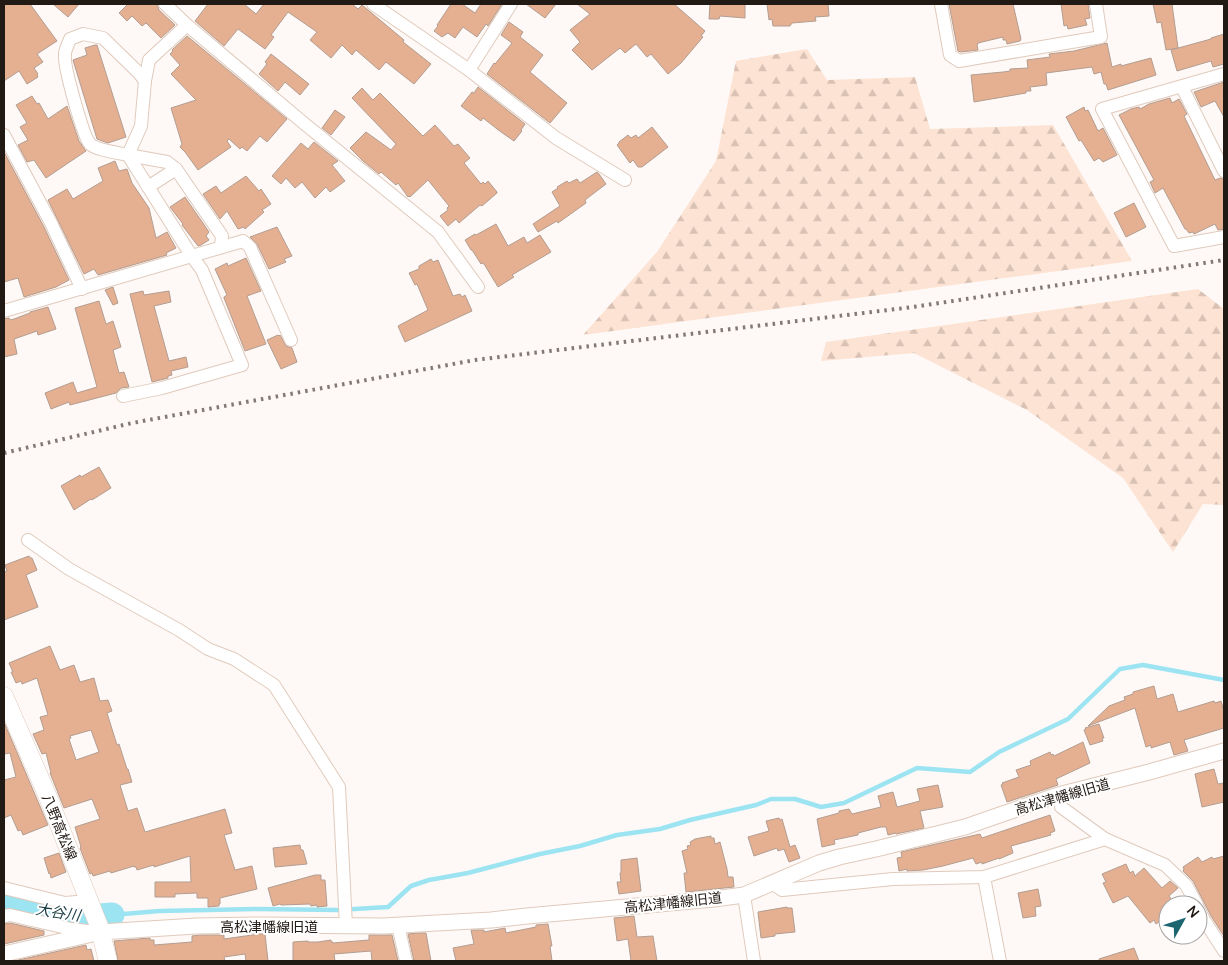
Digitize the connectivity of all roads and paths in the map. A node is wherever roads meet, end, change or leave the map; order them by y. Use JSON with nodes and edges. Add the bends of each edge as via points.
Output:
{"nodes":[{"id":1,"x":164,"y":4,"type":"edge"},
{"id":2,"x":373,"y":4,"type":"edge"},
{"id":3,"x":511,"y":4,"type":"edge"},
{"id":4,"x":941,"y":4,"type":"edge"},
{"id":5,"x":1096,"y":4,"type":"edge"},
{"id":6,"x":187,"y":25,"type":"junction"},
{"id":7,"x":469,"y":70,"type":"junction"},
{"id":8,"x":1224,"y":74,"type":"edge"},
{"id":9,"x":144,"y":80,"type":"junction"},
{"id":10,"x":1182,"y":88,"type":"junction"},
{"id":11,"x":4,"y":135,"type":"edge"},
{"id":12,"x":128,"y":155,"type":"junction"},
{"id":13,"x":176,"y":169,"type":"junction"},
{"id":14,"x":1224,"y":171,"type":"edge"},
{"id":15,"x":624,"y":180,"type":"dead end"},
{"id":16,"x":148,"y":187,"type":"junction"},
{"id":17,"x":1224,"y":237,"type":"edge"},
{"id":18,"x":221,"y":247,"type":"junction"},
{"id":19,"x":191,"y":256,"type":"junction"},
{"id":20,"x":478,"y":287,"type":"dead end"},
{"id":21,"x":82,"y":289,"type":"junction"},
{"id":22,"x":4,"y":311,"type":"edge"},
{"id":23,"x":291,"y":340,"type":"dead end"},
{"id":24,"x":123,"y":396,"type":"dead end"},
{"id":25,"x":28,"y":540,"type":"dead end"},
{"id":26,"x":4,"y":696,"type":"edge"},
{"id":27,"x":1224,"y":751,"type":"edge"},
{"id":28,"x":1058,"y":795,"type":"junction"},
{"id":29,"x":1105,"y":839,"type":"junction"},
{"id":30,"x":984,"y":878,"type":"junction"},
{"id":31,"x":772,"y":883,"type":"junction"},
{"id":32,"x":4,"y":888,"type":"edge"},
{"id":33,"x":744,"y":895,"type":"junction"},
{"id":34,"x":1192,"y":895,"type":"edge"},
{"id":35,"x":90,"y":905,"type":"junction"},
{"id":36,"x":4,"y":916,"type":"edge"},
{"id":37,"x":346,"y":922,"type":"junction"},
{"id":38,"x":398,"y":926,"type":"junction"},
{"id":39,"x":1208,"y":926,"type":"edge"},
{"id":40,"x":100,"y":929,"type":"junction"},
{"id":41,"x":1224,"y":951,"type":"edge"},
{"id":42,"x":4,"y":954,"type":"edge"},
{"id":43,"x":108,"y":961,"type":"edge"},
{"id":44,"x":406,"y":961,"type":"edge"},
{"id":45,"x":754,"y":961,"type":"edge"},
{"id":46,"x":1000,"y":961,"type":"edge"}],
"edges":[{"from":1,"to":6,"type":"street"},
{"from":2,"to":7,"type":"street"},
{"from":3,"to":7,"type":"street"},
{"from":4,"to":5,"type":"street","via":[[950,56],[959,61],[1101,37]]},
{"from":6,"to":9,"type":"street","via":[[149,60]]},
{"from":6,"to":20,"type":"street","via":[[438,232]]},
{"from":7,"to":15,"type":"street","via":[[556,138]]},
{"from":8,"to":10,"type":"street"},
{"from":9,"to":12,"type":"street","via":[[141,126]]},
{"from":9,"to":12,"type":"street","via":[[103,38],[83,34],[70,39],[64,54],[67,75],[90,144]]},
{"from":10,"to":14,"type":"street"},
{"from":10,"to":17,"type":"street","via":[[1102,110],[1174,246]]},
{"from":11,"to":21,"type":"street"},
{"from":12,"to":13,"type":"street","via":[[167,162]]},
{"from":12,"to":16,"type":"street"},
{"from":13,"to":16,"type":"street"},
{"from":13,"to":18,"type":"street","via":[[222,236]]},
{"from":16,"to":19,"type":"street"},
{"from":18,"to":19,"type":"street"},
{"from":18,"to":23,"type":"street","via":[[243,241],[250,247]]},
{"from":19,"to":21,"type":"street"},
{"from":19,"to":24,"type":"street","via":[[202,270],[242,365]]},
{"from":21,"to":22,"type":"street"},
{"from":25,"to":37,"type":"street","via":[[69,569],[208,649],[234,659],[274,685],[340,786]]},
{"from":26,"to":35,"type":"main road","name":"八野高松線","via":[[48,796]]},
{"from":27,"to":28,"type":"street","name":"高松津幡線旧道"},
{"from":28,"to":29,"type":"street","via":[[1061,807]]},
{"from":28,"to":31,"type":"street","name":"高松津幡線旧道","via":[[965,827],[839,857]]},
{"from":29,"to":30,"type":"street"},
{"from":29,"to":34,"type":"street","via":[[1165,865],[1186,884]]},
{"from":30,"to":31,"type":"street","via":[[893,879],[782,890]]},
{"from":30,"to":46,"type":"street"},
{"from":31,"to":33,"type":"street","name":"高松津幡線旧道"},
{"from":32,"to":35,"type":"street","via":[[65,903]]},
{"from":33,"to":38,"type":"street","name":"高松津幡線旧道"},
{"from":33,"to":45,"type":"street"},
{"from":35,"to":40,"type":"main road","name":"八野高松線"},
{"from":36,"to":40,"type":"street","via":[[71,929]]},
{"from":37,"to":38,"type":"street","name":"高松津幡線旧道"},
{"from":37,"to":40,"type":"street","name":"高松津幡線旧道"},
{"from":38,"to":44,"type":"street"},
{"from":39,"to":41,"type":"street"},
{"from":40,"to":42,"type":"street","name":"高松津幡線旧道"},
{"from":40,"to":43,"type":"main road","name":"八野高松線"}]}
